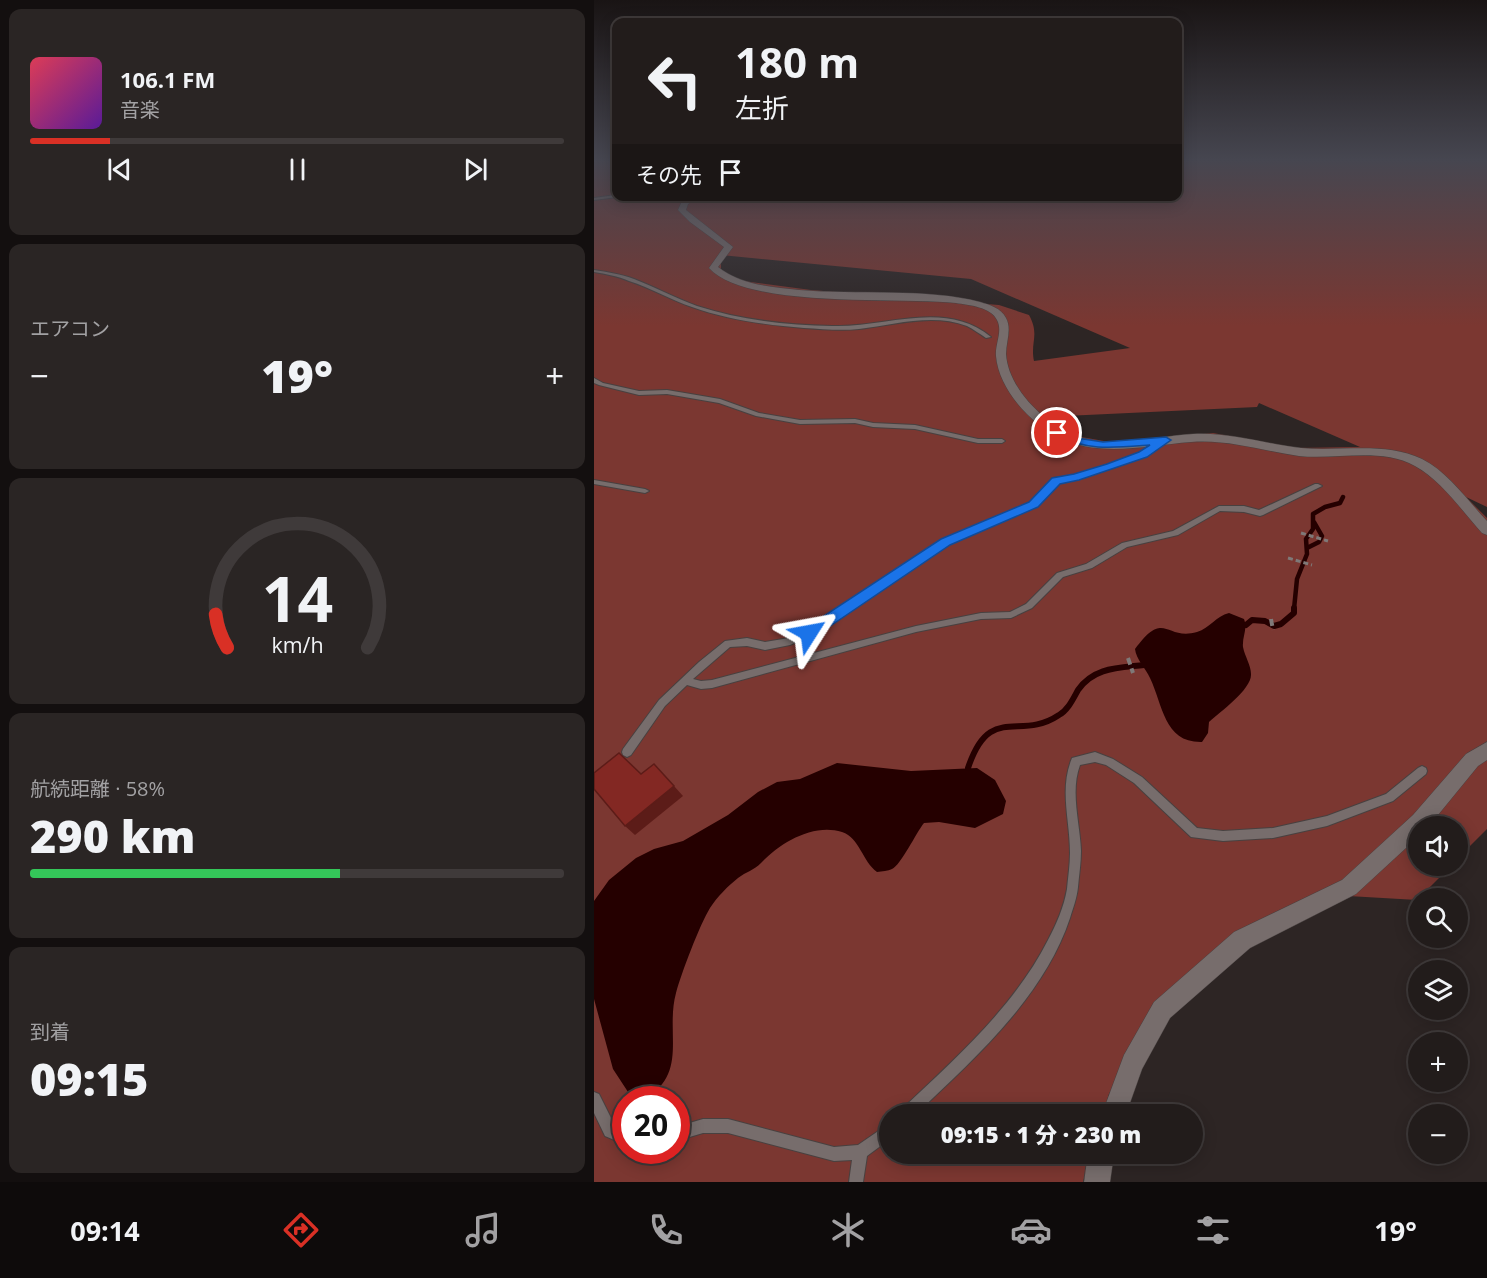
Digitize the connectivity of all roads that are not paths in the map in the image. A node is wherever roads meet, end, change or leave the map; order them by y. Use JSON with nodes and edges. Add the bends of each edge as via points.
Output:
{"nodes":[{"id":1,"x":687,"y":216,"type":"edge"},
{"id":2,"x":594,"y":271,"type":"edge"},
{"id":3,"x":988,"y":337,"type":"dead end"},
{"id":4,"x":594,"y":380,"type":"edge"},
{"id":5,"x":1166,"y":440,"type":"junction"},
{"id":6,"x":1002,"y":441,"type":"dead end"},
{"id":7,"x":594,"y":483,"type":"edge"},
{"id":8,"x":1318,"y":486,"type":"dead end"},
{"id":9,"x":645,"y":491,"type":"dead end"},
{"id":10,"x":1487,"y":530,"type":"edge"},
{"id":11,"x":687,"y":681,"type":"junction"},
{"id":12,"x":1487,"y":750,"type":"edge"},
{"id":13,"x":627,"y":752,"type":"dead end"},
{"id":14,"x":1422,"y":771,"type":"dead end"},
{"id":15,"x":594,"y":1099,"type":"edge"},
{"id":16,"x":917,"y":1104,"type":"edge"},
{"id":17,"x":1118,"y":1104,"type":"edge"},
{"id":18,"x":690,"y":1130,"type":"edge"},
{"id":19,"x":612,"y":1132,"type":"edge"},
{"id":20,"x":879,"y":1138,"type":"edge"},
{"id":21,"x":860,"y":1152,"type":"junction"},
{"id":22,"x":1100,"y":1164,"type":"edge"},
{"id":23,"x":856,"y":1182,"type":"edge"},
{"id":24,"x":1097,"y":1182,"type":"edge"}],
"edges":[{"from":1,"to":5,"type":"street","via":[[729,246],[713,268],[734,282],[787,292],[943,299],[993,309],[1000,314],[1004,326],[1002,360],[1011,382],[1024,404],[1057,433],[1103,446]]},
{"from":2,"to":3,"type":"lane","via":[[628,278],[706,310],[775,324],[851,328],[940,318],[971,326]]},
{"from":4,"to":6,"type":"lane","via":[[639,393],[667,392],[720,401],[758,415],[800,422],[855,421],[915,427],[978,441]]},
{"from":5,"to":10,"type":"street","via":[[1206,437],[1294,452],[1399,453],[1432,472]]},
{"from":5,"to":11,"type":"lane","via":[[1111,466],[1056,480],[1034,504],[945,542],[809,633],[765,646],[747,642],[728,644]]},
{"from":7,"to":9,"type":"lane"},
{"from":8,"to":11,"type":"lane","via":[[1260,513],[1219,508],[1175,533],[1125,545],[1089,566],[1060,575],[1029,606],[1011,615],[981,616],[916,629],[712,684]]},
{"from":11,"to":13,"type":"lane","via":[[662,703]]},
{"from":12,"to":17,"type":"street","via":[[1472,760],[1420,822],[1349,887],[1242,940],[1162,1010],[1132,1063]]},
{"from":14,"to":16,"type":"lane","via":[[1389,798],[1328,821],[1273,833],[1223,836],[1195,833],[1138,780],[1109,762],[1095,757],[1076,761],[1071,769],[1076,860],[1071,897],[1059,930],[1038,971],[998,1022]]},
{"from":15,"to":19,"type":"lane"},
{"from":18,"to":21,"type":"lane","via":[[728,1126],[834,1154]]},
{"from":20,"to":21,"type":"lane"},
{"from":21,"to":23,"type":"lane"},
{"from":22,"to":24,"type":"street"}]}
